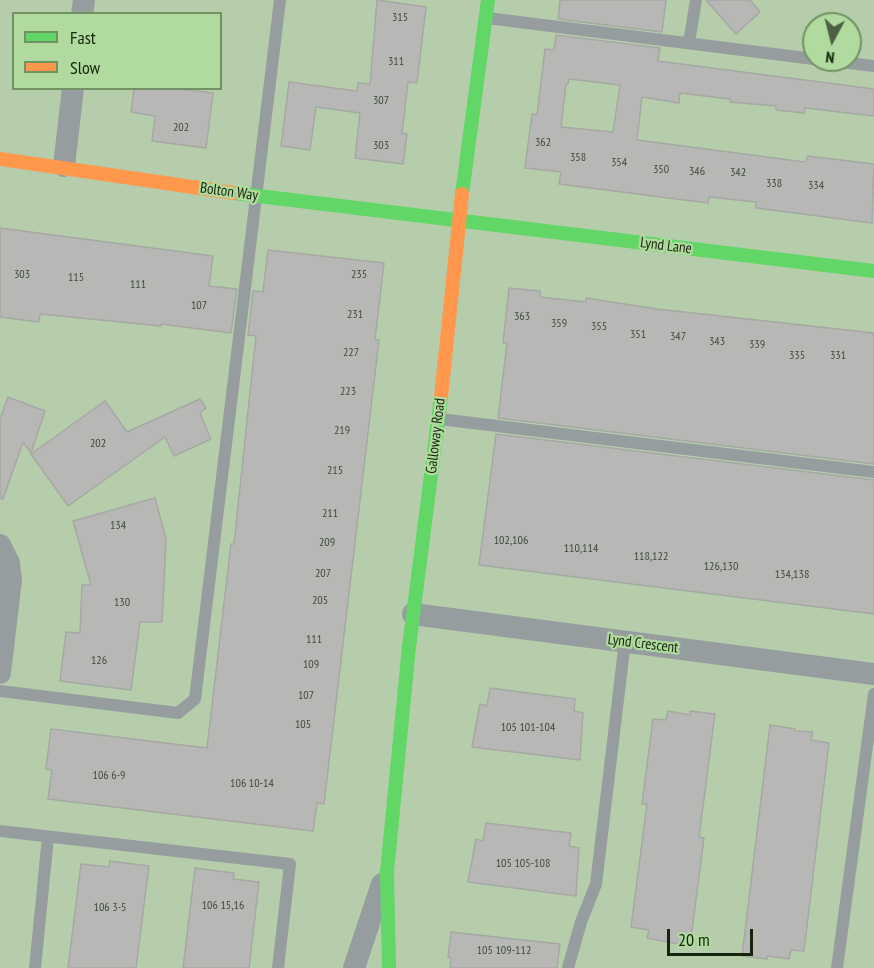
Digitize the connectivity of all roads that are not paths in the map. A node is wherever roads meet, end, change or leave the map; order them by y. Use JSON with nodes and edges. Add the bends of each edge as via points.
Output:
{"nodes":[{"id":1,"x":280,"y":0,"type":"edge"},
{"id":2,"x":488,"y":0,"type":"edge"},
{"id":3,"x":696,"y":0,"type":"edge"},
{"id":4,"x":486,"y":18,"type":"junction"},
{"id":5,"x":689,"y":43,"type":"junction"},
{"id":6,"x":802,"y":57,"type":"edge"},
{"id":7,"x":73,"y":90,"type":"edge"},
{"id":8,"x":0,"y":159,"type":"edge"},
{"id":9,"x":64,"y":166,"type":"junction"},
{"id":10,"x":255,"y":196,"type":"junction"},
{"id":11,"x":458,"y":220,"type":"junction"},
{"id":12,"x":874,"y":271,"type":"edge"},
{"id":13,"x":439,"y":419,"type":"junction"},
{"id":14,"x":874,"y":472,"type":"edge"},
{"id":15,"x":0,"y":545,"type":"edge"},
{"id":16,"x":412,"y":614,"type":"junction"},
{"id":17,"x":625,"y":641,"type":"junction"},
{"id":18,"x":0,"y":673,"type":"edge"},
{"id":19,"x":874,"y":674,"type":"edge"},
{"id":20,"x":0,"y":691,"type":"edge"},
{"id":21,"x":874,"y":694,"type":"edge"},
{"id":22,"x":0,"y":831,"type":"edge"},
{"id":23,"x":48,"y":837,"type":"junction"},
{"id":24,"x":387,"y":872,"type":"junction"},
{"id":25,"x":35,"y":968,"type":"edge"},
{"id":26,"x":278,"y":968,"type":"edge"},
{"id":27,"x":354,"y":968,"type":"edge"},
{"id":28,"x":389,"y":968,"type":"edge"},
{"id":29,"x":568,"y":968,"type":"edge"},
{"id":30,"x":837,"y":968,"type":"edge"}],
"edges":[{"from":1,"to":10,"type":"lane"},
{"from":2,"to":4,"type":"street","name":"Galloway Road"},
{"from":3,"to":5,"type":"lane"},
{"from":4,"to":5,"type":"lane"},
{"from":4,"to":11,"type":"street","name":"Galloway Road"},
{"from":5,"to":6,"type":"lane"},
{"from":7,"to":9,"type":"street"},
{"from":8,"to":9,"type":"street","name":"Bolton Way"},
{"from":9,"to":10,"type":"street","name":"Bolton Way"},
{"from":10,"to":11,"type":"street","name":"Bolton Way"},
{"from":10,"to":20,"type":"lane","via":[[195,699],[178,713]]},
{"from":11,"to":12,"type":"street","name":"Lynd Lane"},
{"from":11,"to":13,"type":"street","name":"Galloway Road"},
{"from":13,"to":14,"type":"lane"},
{"from":13,"to":16,"type":"street","name":"Galloway Road"},
{"from":15,"to":18,"type":"street","via":[[9,563],[11,580]]},
{"from":16,"to":17,"type":"street","name":"Lynd Crescent"},
{"from":16,"to":24,"type":"street","name":"Galloway Road"},
{"from":17,"to":19,"type":"street","name":"Lynd Crescent"},
{"from":17,"to":29,"type":"lane","via":[[596,884]]},
{"from":21,"to":30,"type":"lane"},
{"from":22,"to":23,"type":"lane"},
{"from":23,"to":25,"type":"lane"},
{"from":23,"to":26,"type":"lane","via":[[290,864]]},
{"from":24,"to":27,"type":"street","name":"Galloway Road"},
{"from":24,"to":28,"type":"street","name":"Galloway Road"}]}
